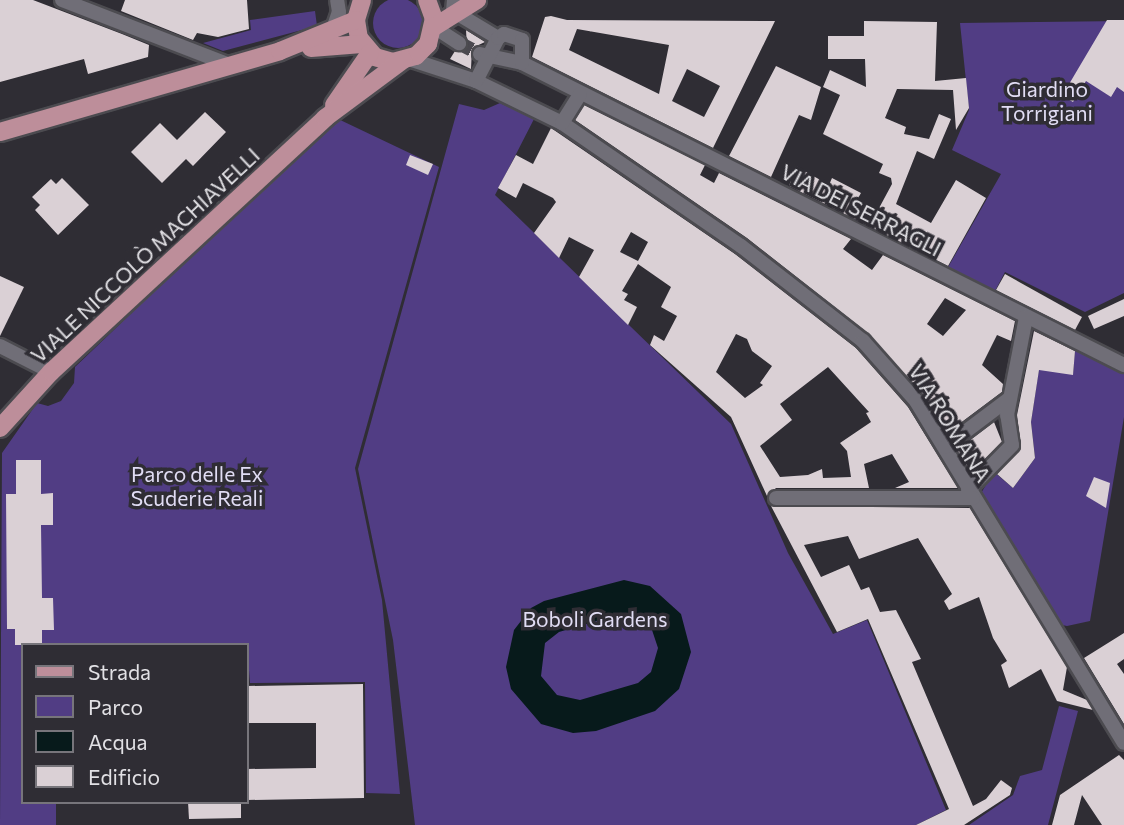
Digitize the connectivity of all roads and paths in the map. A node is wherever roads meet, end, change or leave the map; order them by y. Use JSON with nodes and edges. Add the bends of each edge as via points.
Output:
{"nodes":[{"id":1,"x":62,"y":0,"type":"edge"},
{"id":2,"x":337,"y":0,"type":"edge"},
{"id":3,"x":428,"y":0,"type":"edge"},
{"id":4,"x":477,"y":0,"type":"edge"},
{"id":5,"x":453,"y":6,"type":"edge"},
{"id":6,"x":357,"y":8,"type":"edge"},
{"id":7,"x":434,"y":27,"type":"junction"},
{"id":8,"x":332,"y":32,"type":"junction"},
{"id":9,"x":498,"y":38,"type":"junction"},
{"id":10,"x":459,"y":43,"type":"tunnel mouth"},
{"id":11,"x":366,"y":48,"type":"junction"},
{"id":12,"x":280,"y":51,"type":"junction"},
{"id":13,"x":484,"y":56,"type":"junction"},
{"id":14,"x":406,"y":60,"type":"junction"},
{"id":15,"x":522,"y":63,"type":"junction"},
{"id":16,"x":230,"y":65,"type":"junction"},
{"id":17,"x":476,"y":81,"type":"junction"},
{"id":18,"x":580,"y":93,"type":"junction"},
{"id":19,"x":325,"y":118,"type":"junction"},
{"id":20,"x":562,"y":123,"type":"junction"},
{"id":21,"x":0,"y":132,"type":"edge"},
{"id":22,"x":1026,"y":317,"type":"junction"},
{"id":23,"x":0,"y":346,"type":"edge"},
{"id":24,"x":1124,"y":365,"type":"edge"},
{"id":25,"x":51,"y":372,"type":"junction"},
{"id":26,"x":1010,"y":398,"type":"junction"},
{"id":27,"x":0,"y":428,"type":"edge"},
{"id":28,"x":950,"y":443,"type":"junction"},
{"id":29,"x":971,"y":494,"type":"junction"},
{"id":30,"x":776,"y":498,"type":"dead end"},
{"id":31,"x":1124,"y":743,"type":"edge"}],
"edges":[{"from":1,"to":16,"type":"street"},
{"from":2,"to":8,"type":"street","via":[[339,12]]},
{"from":3,"to":7,"type":"main road"},
{"from":4,"to":5,"type":"main road","name":"VIALE NICCOLÒ MACHIAVELLI"},
{"from":5,"to":7,"type":"main road","name":"VIALE NICCOLÒ MACHIAVELLI"},
{"from":5,"to":9,"type":"street"},
{"from":6,"to":8,"type":"main road"},
{"from":6,"to":11,"type":"main road"},
{"from":7,"to":10,"type":"street"},
{"from":7,"to":14,"type":"main road","name":"VIALE NICCOLÒ MACHIAVELLI","via":[[428,44]]},
{"from":8,"to":12,"type":"main road"},
{"from":9,"to":13,"type":"street"},
{"from":9,"to":15,"type":"street","via":[[516,36],[522,42]]},
{"from":11,"to":12,"type":"main road"},
{"from":11,"to":14,"type":"main road","via":[[384,60]]},
{"from":11,"to":19,"type":"main road","name":"VIALE NICCOLÒ MACHIAVELLI"},
{"from":12,"to":16,"type":"main road"},
{"from":13,"to":15,"type":"street","name":"VIA DEI SERRAGLI"},
{"from":13,"to":17,"type":"street"},
{"from":14,"to":17,"type":"street","name":"VIA ROMANA"},
{"from":14,"to":19,"type":"main road","name":"VIALE NICCOLÒ MACHIAVELLI"},
{"from":15,"to":18,"type":"street","name":"VIA DEI SERRAGLI"},
{"from":16,"to":21,"type":"main road"},
{"from":17,"to":20,"type":"street","name":"VIA ROMANA"},
{"from":18,"to":20,"type":"street"},
{"from":18,"to":22,"type":"street","name":"VIA DEI SERRAGLI"},
{"from":19,"to":25,"type":"main road","name":"VIALE NICCOLÒ MACHIAVELLI"},
{"from":20,"to":28,"type":"street","name":"VIA ROMANA","via":[[741,246],[863,341],[898,376]]},
{"from":22,"to":24,"type":"street","name":"VIA DEI SERRAGLI"},
{"from":22,"to":26,"type":"street"},
{"from":23,"to":25,"type":"street"},
{"from":25,"to":27,"type":"main road","name":"VIALE NICCOLÒ MACHIAVELLI"},
{"from":26,"to":28,"type":"street"},
{"from":26,"to":29,"type":"street","via":[[1007,423],[1012,445]]},
{"from":28,"to":29,"type":"street","name":"VIA ROMANA"},
{"from":29,"to":30,"type":"street"},
{"from":29,"to":31,"type":"street","name":"VIA ROMANA"}]}
